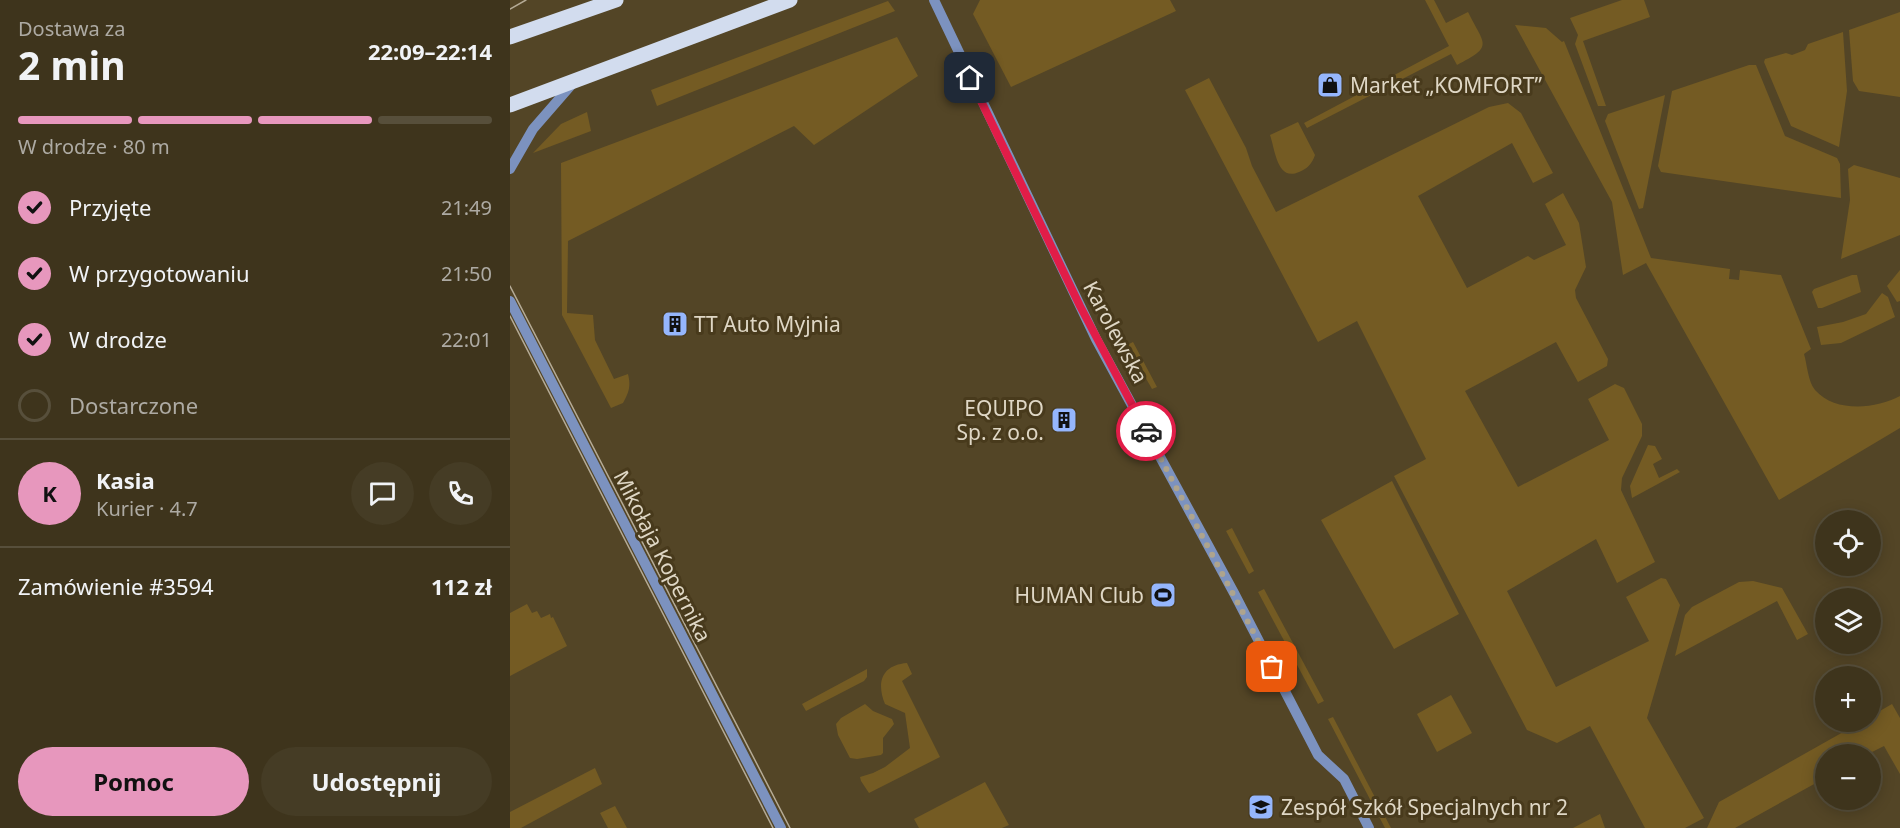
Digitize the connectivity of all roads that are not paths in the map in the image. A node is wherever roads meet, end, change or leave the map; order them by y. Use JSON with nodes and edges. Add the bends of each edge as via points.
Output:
{"nodes":[{"id":1,"x":616,"y":0,"type":"edge"},
{"id":2,"x":790,"y":0,"type":"edge"},
{"id":3,"x":934,"y":0,"type":"edge"},
{"id":4,"x":510,"y":37,"type":"edge"},
{"id":5,"x":574,"y":81,"type":"junction"},
{"id":6,"x":510,"y":105,"type":"edge"},
{"id":7,"x":510,"y":169,"type":"edge"},
{"id":8,"x":510,"y":301,"type":"edge"},
{"id":9,"x":782,"y":828,"type":"edge"},
{"id":10,"x":1369,"y":828,"type":"edge"}],
"edges":[{"from":1,"to":4,"type":"main road"},
{"from":2,"to":5,"type":"main road"},
{"from":3,"to":10,"type":"street","name":"Karolewska","via":[[1096,339],[1318,755],[1344,779]]},
{"from":5,"to":6,"type":"main road"},
{"from":5,"to":7,"type":"street","via":[[533,129]]},
{"from":8,"to":9,"type":"street","name":"Mikołaja Kopernika"}]}
